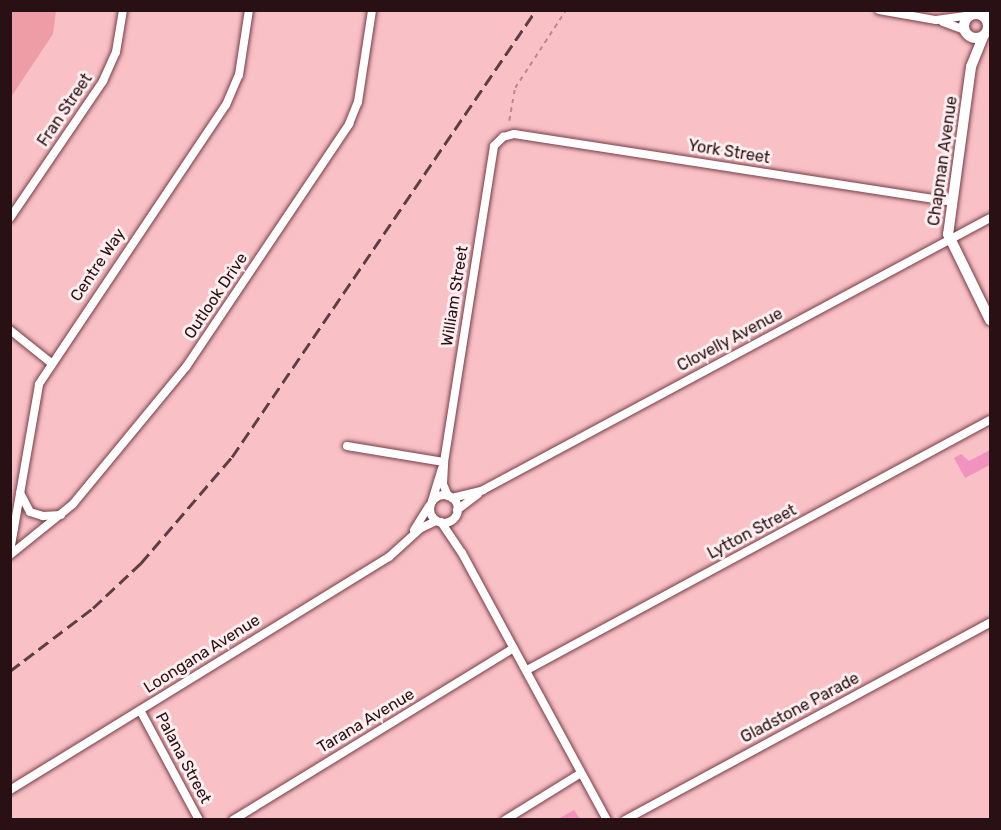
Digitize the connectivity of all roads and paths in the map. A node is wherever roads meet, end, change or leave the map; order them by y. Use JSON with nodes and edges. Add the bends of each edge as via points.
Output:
{"nodes":[{"id":1,"x":123,"y":10,"type":"edge"},
{"id":2,"x":249,"y":10,"type":"edge"},
{"id":3,"x":372,"y":10,"type":"edge"},
{"id":4,"x":566,"y":10,"type":"edge"},
{"id":5,"x":879,"y":10,"type":"edge"},
{"id":6,"x":973,"y":14,"type":"edge"},
{"id":7,"x":987,"y":18,"type":"edge"},
{"id":8,"x":936,"y":20,"type":"junction"},
{"id":9,"x":967,"y":33,"type":"junction"},
{"id":10,"x":986,"y":35,"type":"edge"},
{"id":11,"x":971,"y":67,"type":"junction"},
{"id":12,"x":509,"y":121,"type":"dead end"},
{"id":13,"x":503,"y":137,"type":"joint"},
{"id":14,"x":951,"y":202,"type":"junction"},
{"id":15,"x":10,"y":218,"type":"edge"},
{"id":16,"x":990,"y":218,"type":"edge"},
{"id":17,"x":949,"y":240,"type":"junction"},
{"id":18,"x":990,"y":320,"type":"edge"},
{"id":19,"x":10,"y":330,"type":"edge"},
{"id":20,"x":50,"y":362,"type":"junction"},
{"id":21,"x":990,"y":420,"type":"edge"},
{"id":22,"x":347,"y":446,"type":"dead end"},
{"id":23,"x":444,"y":462,"type":"junction"},
{"id":24,"x":483,"y":490,"type":"junction"},
{"id":25,"x":20,"y":493,"type":"junction"},
{"id":26,"x":450,"y":497,"type":"junction"},
{"id":27,"x":431,"y":503,"type":"junction"},
{"id":28,"x":456,"y":514,"type":"junction"},
{"id":29,"x":62,"y":515,"type":"junction"},
{"id":30,"x":439,"y":522,"type":"junction"},
{"id":31,"x":406,"y":540,"type":"junction"},
{"id":32,"x":10,"y":553,"type":"edge"},
{"id":33,"x":462,"y":553,"type":"junction"},
{"id":34,"x":990,"y":623,"type":"edge"},
{"id":35,"x":514,"y":648,"type":"junction"},
{"id":36,"x":527,"y":670,"type":"junction"},
{"id":37,"x":141,"y":710,"type":"junction"},
{"id":38,"x":581,"y":773,"type":"junction"},
{"id":39,"x":10,"y":790,"type":"edge"},
{"id":40,"x":199,"y":819,"type":"edge"},
{"id":41,"x":233,"y":819,"type":"edge"},
{"id":42,"x":505,"y":819,"type":"edge"},
{"id":43,"x":607,"y":819,"type":"edge"},
{"id":44,"x":625,"y":819,"type":"edge"}],
"edges":[{"from":1,"to":15,"type":"street","name":"Fran Street","via":[[116,52],[103,81]]},
{"from":2,"to":20,"type":"street","name":"Centre Way","via":[[239,75],[226,105]]},
{"from":3,"to":29,"type":"street","name":"Outlook Drive","via":[[358,102],[350,124],[186,367]]},
{"from":4,"to":12,"type":"path","via":[[514,88]]},
{"from":5,"to":8,"type":"street"},
{"from":6,"to":7,"type":"street"},
{"from":6,"to":8,"type":"street"},
{"from":6,"to":9,"type":"street"},
{"from":7,"to":10,"type":"street","name":"Chapman Avenue"},
{"from":8,"to":9,"type":"street"},
{"from":9,"to":10,"type":"street"},
{"from":9,"to":11,"type":"street","name":"Chapman Avenue"},
{"from":10,"to":11,"type":"street","name":"Chapman Avenue"},
{"from":11,"to":14,"type":"street","name":"Chapman Avenue"},
{"from":13,"to":14,"type":"street","name":"York Street","via":[[514,134]]},
{"from":13,"to":23,"type":"street","name":"William Street","via":[[494,147]]},
{"from":14,"to":17,"type":"street","name":"Chapman Avenue"},
{"from":16,"to":17,"type":"street","name":"Clovelly Avenue"},
{"from":17,"to":18,"type":"street","name":"Chapman Avenue"},
{"from":17,"to":24,"type":"street","name":"Clovelly Avenue"},
{"from":19,"to":20,"type":"street"},
{"from":20,"to":25,"type":"street","name":"Centre Way","via":[[39,384],[32,414]]},
{"from":21,"to":36,"type":"street","name":"Lytton Street"},
{"from":22,"to":23,"type":"street"},
{"from":23,"to":26,"type":"street","name":"William Street","via":[[443,484]]},
{"from":23,"to":27,"type":"street","name":"William Street"},
{"from":24,"to":26,"type":"street","name":"Clovelly Avenue"},
{"from":24,"to":28,"type":"street","name":"Clovelly Avenue"},
{"from":25,"to":29,"type":"street","via":[[30,512]]},
{"from":25,"to":32,"type":"street","name":"Centre Way"},
{"from":26,"to":27,"type":"street","name":"Clovelly Avenue"},
{"from":26,"to":28,"type":"street","name":"William Street"},
{"from":27,"to":30,"type":"street","via":[[430,514]]},
{"from":27,"to":31,"type":"street","name":"Loongana Avenue"},
{"from":28,"to":30,"type":"street","name":"Loongana Avenue"},
{"from":28,"to":33,"type":"street"},
{"from":29,"to":32,"type":"street","name":"Outlook Drive"},
{"from":30,"to":31,"type":"street","name":"Loongana Avenue"},
{"from":30,"to":33,"type":"street"},
{"from":31,"to":37,"type":"street","name":"Loongana Avenue","via":[[389,557]]},
{"from":33,"to":35,"type":"street"},
{"from":34,"to":44,"type":"street","name":"Gladstone Parade"},
{"from":35,"to":36,"type":"street"},
{"from":35,"to":41,"type":"street","name":"Tarana Avenue"},
{"from":36,"to":38,"type":"street"},
{"from":37,"to":39,"type":"street","name":"Loongana Avenue"},
{"from":37,"to":40,"type":"street","name":"Palana Street"},
{"from":38,"to":42,"type":"street"},
{"from":38,"to":43,"type":"street"}]}
